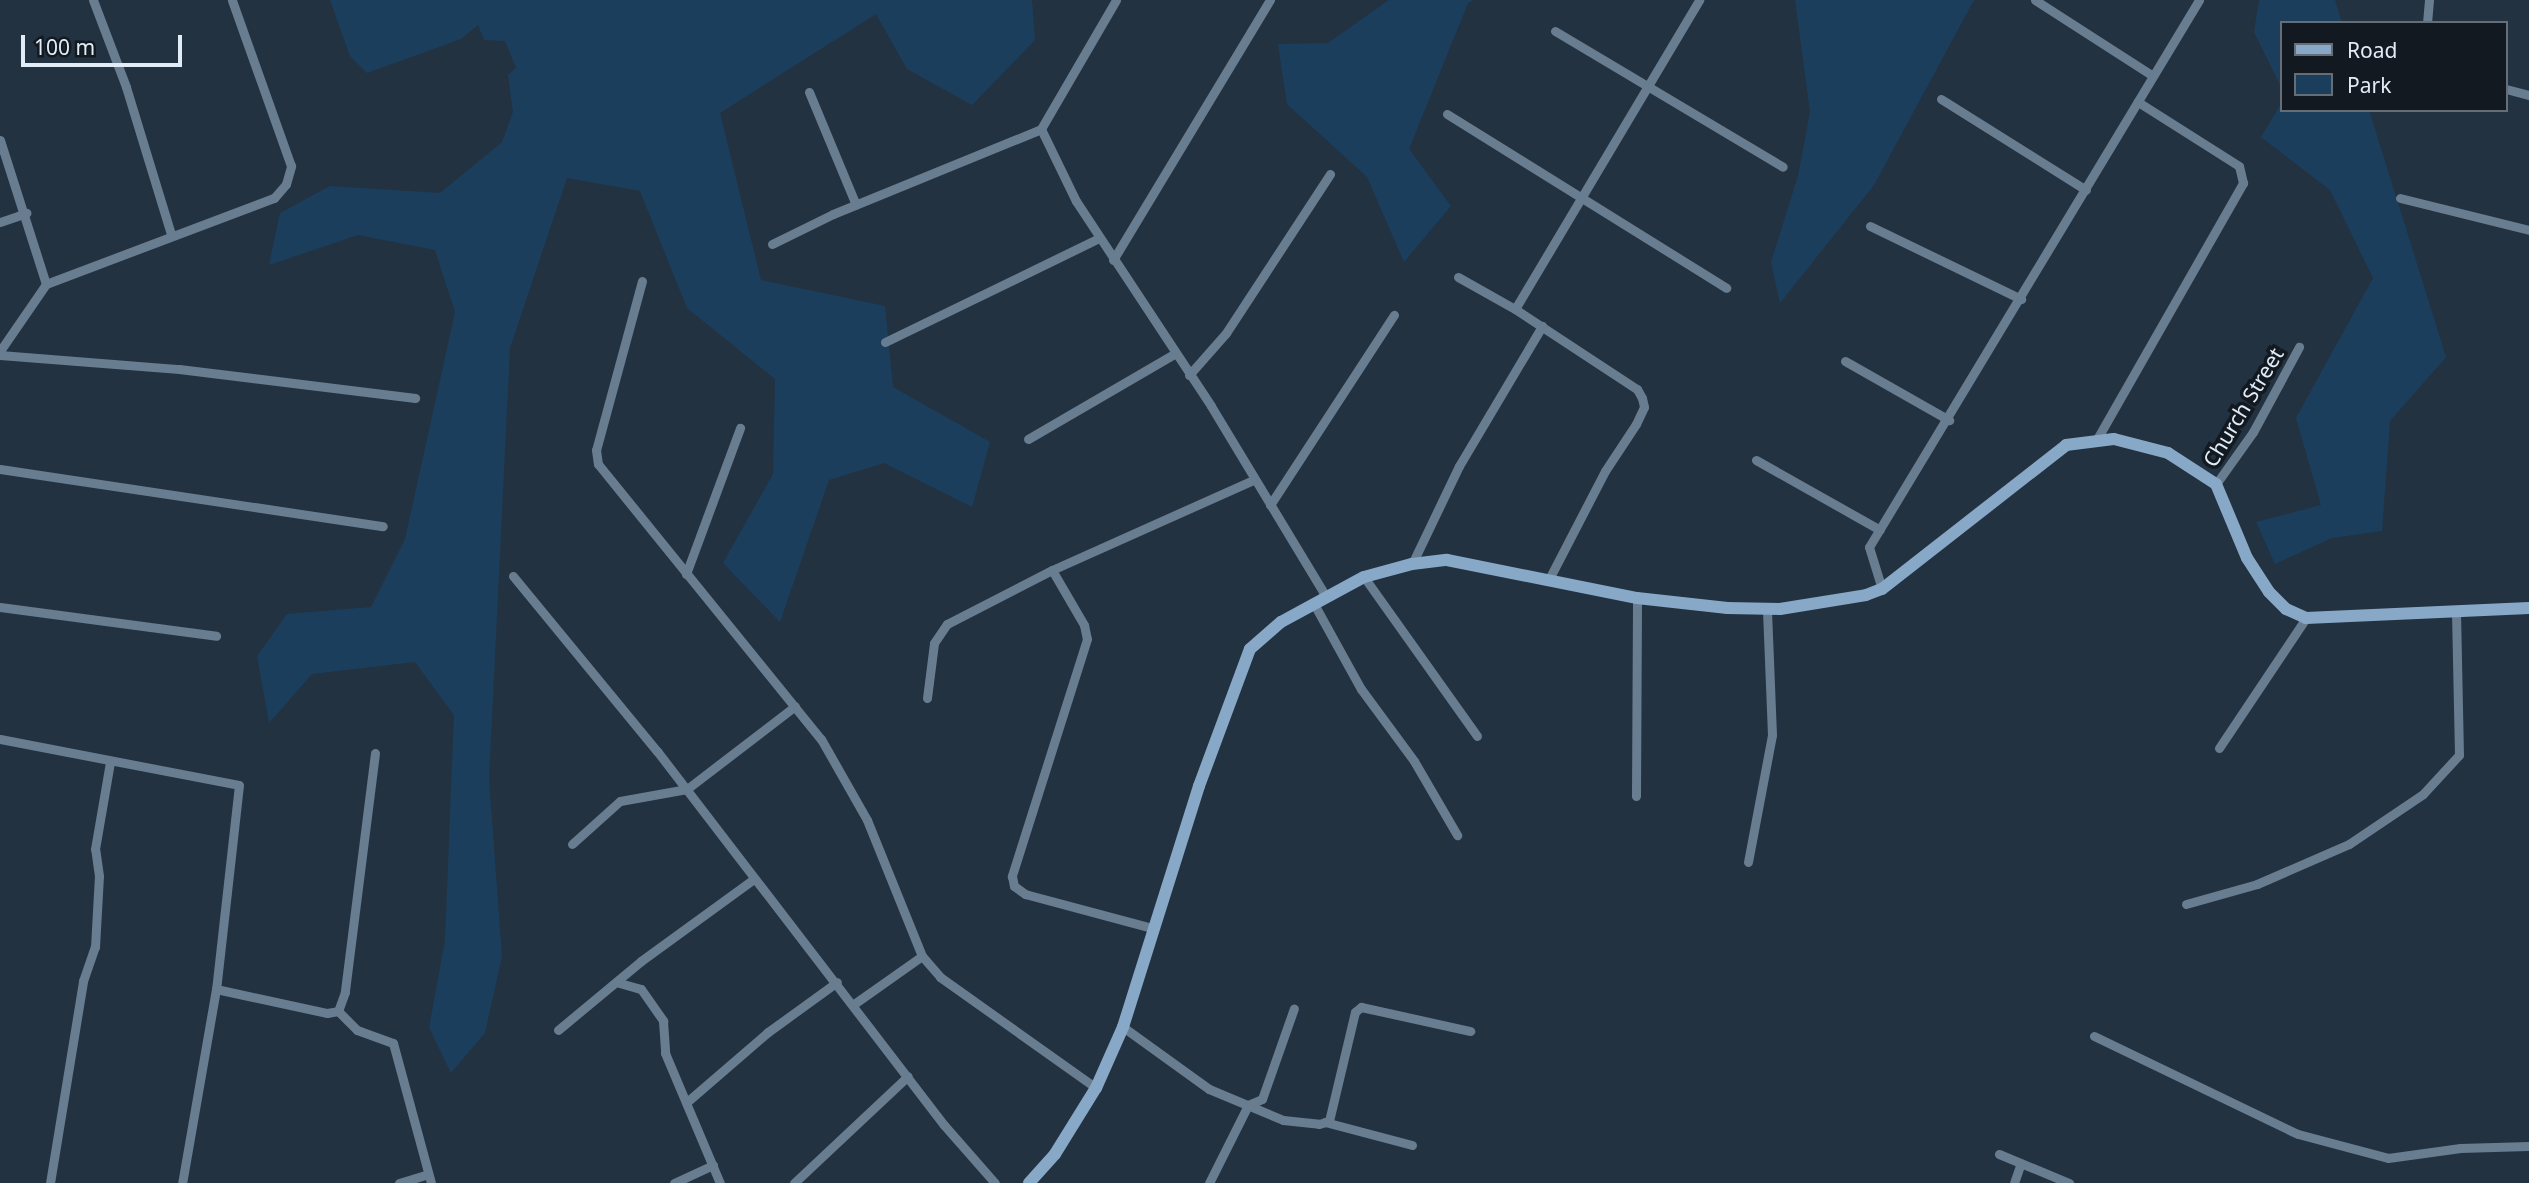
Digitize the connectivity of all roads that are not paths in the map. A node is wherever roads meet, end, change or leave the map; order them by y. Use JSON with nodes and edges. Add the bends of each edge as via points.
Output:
{"nodes":[{"id":1,"x":93,"y":0,"type":"edge"},
{"id":2,"x":232,"y":0,"type":"edge"},
{"id":3,"x":1116,"y":0,"type":"edge"},
{"id":4,"x":1270,"y":0,"type":"edge"},
{"id":5,"x":1699,"y":0,"type":"edge"},
{"id":6,"x":2035,"y":0,"type":"edge"},
{"id":7,"x":2199,"y":0,"type":"edge"},
{"id":8,"x":2429,"y":0,"type":"edge"},
{"id":9,"x":2427,"y":21,"type":"edge"},
{"id":10,"x":1555,"y":31,"type":"dead end"},
{"id":11,"x":2153,"y":76,"type":"junction"},
{"id":12,"x":1647,"y":87,"type":"junction"},
{"id":13,"x":2508,"y":90,"type":"edge"},
{"id":14,"x":809,"y":93,"type":"dead end"},
{"id":15,"x":2529,"y":95,"type":"edge"},
{"id":16,"x":1941,"y":99,"type":"dead end"},
{"id":17,"x":2138,"y":102,"type":"junction"},
{"id":18,"x":1447,"y":114,"type":"dead end"},
{"id":19,"x":1041,"y":129,"type":"junction"},
{"id":20,"x":0,"y":140,"type":"edge"},
{"id":21,"x":1783,"y":167,"type":"dead end"},
{"id":22,"x":1330,"y":174,"type":"dead end"},
{"id":23,"x":2086,"y":190,"type":"junction"},
{"id":24,"x":1579,"y":197,"type":"junction"},
{"id":25,"x":2400,"y":198,"type":"dead end"},
{"id":26,"x":856,"y":205,"type":"junction"},
{"id":27,"x":26,"y":213,"type":"junction"},
{"id":28,"x":0,"y":222,"type":"edge"},
{"id":29,"x":1870,"y":226,"type":"dead end"},
{"id":30,"x":2529,"y":230,"type":"edge"},
{"id":31,"x":171,"y":234,"type":"junction"},
{"id":32,"x":1099,"y":238,"type":"junction"},
{"id":33,"x":772,"y":244,"type":"dead end"},
{"id":34,"x":1113,"y":260,"type":"junction"},
{"id":35,"x":1458,"y":277,"type":"dead end"},
{"id":36,"x":642,"y":282,"type":"dead end"},
{"id":37,"x":46,"y":284,"type":"junction"},
{"id":38,"x":1726,"y":288,"type":"dead end"},
{"id":39,"x":2021,"y":299,"type":"junction"},
{"id":40,"x":1515,"y":309,"type":"junction"},
{"id":41,"x":1394,"y":315,"type":"dead end"},
{"id":42,"x":1542,"y":326,"type":"junction"},
{"id":43,"x":885,"y":342,"type":"dead end"},
{"id":44,"x":2299,"y":347,"type":"dead end"},
{"id":45,"x":0,"y":353,"type":"edge"},
{"id":46,"x":1174,"y":354,"type":"junction"},
{"id":47,"x":1845,"y":361,"type":"dead end"},
{"id":48,"x":1189,"y":375,"type":"junction"},
{"id":49,"x":415,"y":398,"type":"dead end"},
{"id":50,"x":1949,"y":420,"type":"junction"},
{"id":51,"x":740,"y":428,"type":"dead end"},
{"id":52,"x":1028,"y":439,"type":"dead end"},
{"id":53,"x":2097,"y":439,"type":"junction"},
{"id":54,"x":1756,"y":460,"type":"dead end"},
{"id":55,"x":0,"y":470,"type":"edge"},
{"id":56,"x":1255,"y":479,"type":"junction"},
{"id":57,"x":2216,"y":484,"type":"junction"},
{"id":58,"x":1270,"y":505,"type":"junction"},
{"id":59,"x":383,"y":526,"type":"dead end"},
{"id":60,"x":1880,"y":530,"type":"junction"},
{"id":61,"x":1412,"y":564,"type":"junction"},
{"id":62,"x":1052,"y":570,"type":"junction"},
{"id":63,"x":686,"y":573,"type":"junction"},
{"id":64,"x":513,"y":576,"type":"dead end"},
{"id":65,"x":1364,"y":577,"type":"junction"},
{"id":66,"x":1549,"y":579,"type":"junction"},
{"id":67,"x":1882,"y":589,"type":"junction"},
{"id":68,"x":1637,"y":598,"type":"junction"},
{"id":69,"x":1320,"y":601,"type":"junction"},
{"id":70,"x":0,"y":607,"type":"edge"},
{"id":71,"x":2529,"y":608,"type":"edge"},
{"id":72,"x":1767,"y":610,"type":"junction"},
{"id":73,"x":2456,"y":613,"type":"junction"},
{"id":74,"x":2306,"y":618,"type":"junction"},
{"id":75,"x":216,"y":636,"type":"dead end"},
{"id":76,"x":927,"y":698,"type":"dead end"},
{"id":77,"x":795,"y":706,"type":"junction"},
{"id":78,"x":1477,"y":736,"type":"dead end"},
{"id":79,"x":0,"y":738,"type":"edge"},
{"id":80,"x":2219,"y":748,"type":"dead end"},
{"id":81,"x":375,"y":753,"type":"dead end"},
{"id":82,"x":110,"y":762,"type":"junction"},
{"id":83,"x":687,"y":789,"type":"junction"},
{"id":84,"x":1636,"y":796,"type":"dead end"},
{"id":85,"x":1457,"y":835,"type":"dead end"},
{"id":86,"x":572,"y":844,"type":"dead end"},
{"id":87,"x":1748,"y":862,"type":"dead end"},
{"id":88,"x":754,"y":879,"type":"junction"},
{"id":89,"x":2186,"y":904,"type":"dead end"},
{"id":90,"x":1152,"y":928,"type":"junction"},
{"id":91,"x":922,"y":956,"type":"junction"},
{"id":92,"x":616,"y":982,"type":"junction"},
{"id":93,"x":837,"y":982,"type":"junction"},
{"id":94,"x":216,"y":989,"type":"junction"},
{"id":95,"x":854,"y":1004,"type":"junction"},
{"id":96,"x":1294,"y":1008,"type":"dead end"},
{"id":97,"x":338,"y":1011,"type":"junction"},
{"id":98,"x":1123,"y":1027,"type":"junction"},
{"id":99,"x":558,"y":1031,"type":"dead end"},
{"id":100,"x":1470,"y":1031,"type":"dead end"},
{"id":101,"x":2094,"y":1036,"type":"dead end"},
{"id":102,"x":908,"y":1076,"type":"junction"},
{"id":103,"x":1096,"y":1087,"type":"junction"},
{"id":104,"x":688,"y":1101,"type":"junction"},
{"id":105,"x":1248,"y":1105,"type":"junction"},
{"id":106,"x":1325,"y":1122,"type":"junction"},
{"id":107,"x":1412,"y":1146,"type":"dead end"},
{"id":108,"x":2529,"y":1146,"type":"edge"},
{"id":109,"x":1999,"y":1154,"type":"dead end"},
{"id":110,"x":2021,"y":1163,"type":"junction"},
{"id":111,"x":713,"y":1165,"type":"junction"},
{"id":112,"x":430,"y":1178,"type":"edge"},
{"id":113,"x":1036,"y":1181,"type":"edge"},
{"id":114,"x":50,"y":1183,"type":"edge"},
{"id":115,"x":183,"y":1183,"type":"edge"},
{"id":116,"x":399,"y":1183,"type":"edge"},
{"id":117,"x":674,"y":1183,"type":"edge"},
{"id":118,"x":720,"y":1183,"type":"edge"},
{"id":119,"x":794,"y":1183,"type":"edge"},
{"id":120,"x":995,"y":1183,"type":"edge"},
{"id":121,"x":1209,"y":1183,"type":"edge"},
{"id":122,"x":2014,"y":1183,"type":"edge"},
{"id":123,"x":2069,"y":1183,"type":"edge"}],
"edges":[{"from":1,"to":31,"type":"street","via":[[126,87]]},
{"from":2,"to":31,"type":"street","via":[[291,166],[286,184],[275,198]]},
{"from":3,"to":19,"type":"street"},
{"from":4,"to":34,"type":"street"},
{"from":5,"to":12,"type":"street"},
{"from":6,"to":11,"type":"street"},
{"from":7,"to":11,"type":"street"},
{"from":8,"to":9,"type":"street"},
{"from":10,"to":12,"type":"street"},
{"from":11,"to":17,"type":"street"},
{"from":12,"to":21,"type":"street"},
{"from":12,"to":24,"type":"street"},
{"from":13,"to":15,"type":"street"},
{"from":14,"to":26,"type":"street"},
{"from":16,"to":23,"type":"street"},
{"from":17,"to":23,"type":"street"},
{"from":17,"to":53,"type":"street","via":[[2239,166],[2243,183]]},
{"from":18,"to":24,"type":"street"},
{"from":19,"to":26,"type":"street"},
{"from":19,"to":32,"type":"street"},
{"from":20,"to":27,"type":"street"},
{"from":22,"to":48,"type":"street","via":[[1226,333]]},
{"from":23,"to":39,"type":"street"},
{"from":24,"to":38,"type":"street"},
{"from":24,"to":40,"type":"street"},
{"from":25,"to":30,"type":"street"},
{"from":26,"to":33,"type":"street"},
{"from":27,"to":28,"type":"street"},
{"from":27,"to":37,"type":"street"},
{"from":29,"to":39,"type":"street"},
{"from":31,"to":37,"type":"street"},
{"from":32,"to":34,"type":"street"},
{"from":32,"to":43,"type":"street"},
{"from":34,"to":46,"type":"street"},
{"from":35,"to":40,"type":"street"},
{"from":36,"to":63,"type":"street","via":[[596,450],[598,464]]},
{"from":37,"to":45,"type":"street"},
{"from":39,"to":50,"type":"street"},
{"from":40,"to":42,"type":"street"},
{"from":41,"to":58,"type":"street"},
{"from":42,"to":61,"type":"street","via":[[1459,466]]},
{"from":42,"to":66,"type":"street","via":[[1637,389],[1644,407]]},
{"from":44,"to":57,"type":"street","name":"Church Street","via":[[2253,432]]},
{"from":45,"to":49,"type":"street"},
{"from":46,"to":48,"type":"street"},
{"from":46,"to":52,"type":"street"},
{"from":47,"to":50,"type":"street"},
{"from":48,"to":56,"type":"street"},
{"from":50,"to":60,"type":"street"},
{"from":51,"to":63,"type":"street"},
{"from":53,"to":57,"type":"street","via":[[2136,442],[2168,453]]},
{"from":53,"to":67,"type":"street","via":[[2066,445],[2043,461]]},
{"from":54,"to":60,"type":"street"},
{"from":55,"to":59,"type":"street"},
{"from":56,"to":58,"type":"street"},
{"from":56,"to":62,"type":"street"},
{"from":57,"to":74,"type":"street","via":[[2247,558],[2269,592],[2286,609]]},
{"from":58,"to":69,"type":"street"},
{"from":60,"to":67,"type":"street","via":[[1870,554]]},
{"from":61,"to":65,"type":"street"},
{"from":61,"to":66,"type":"street","via":[[1447,560]]},
{"from":62,"to":76,"type":"street","via":[[947,624],[934,643]]},
{"from":62,"to":90,"type":"street","via":[[1084,625],[1087,639],[1012,876],[1014,886],[1025,894]]},
{"from":63,"to":77,"type":"street"},
{"from":64,"to":83,"type":"street"},
{"from":65,"to":69,"type":"street"},
{"from":65,"to":78,"type":"street"},
{"from":66,"to":68,"type":"street"},
{"from":67,"to":72,"type":"street"},
{"from":68,"to":72,"type":"street"},
{"from":68,"to":84,"type":"street"},
{"from":69,"to":85,"type":"street","via":[[1361,689],[1414,761]]},
{"from":69,"to":90,"type":"street","via":[[1281,622],[1250,649]]},
{"from":70,"to":75,"type":"street"},
{"from":71,"to":73,"type":"street"},
{"from":72,"to":87,"type":"street","via":[[1772,736]]},
{"from":73,"to":74,"type":"street"},
{"from":73,"to":89,"type":"street","via":[[2461,747],[2432,784],[2348,844],[2256,884]]},
{"from":74,"to":80,"type":"street"},
{"from":77,"to":83,"type":"street"},
{"from":77,"to":91,"type":"street","via":[[821,739],[867,820]]},
{"from":79,"to":82,"type":"street","via":[[85,752]]},
{"from":81,"to":97,"type":"street","via":[[345,992]]},
{"from":82,"to":94,"type":"street","via":[[239,785]]},
{"from":82,"to":114,"type":"street","via":[[95,849],[99,876],[95,947],[83,981]]},
{"from":83,"to":86,"type":"street","via":[[620,801]]},
{"from":83,"to":88,"type":"street"},
{"from":88,"to":92,"type":"street"},
{"from":88,"to":93,"type":"street"},
{"from":90,"to":98,"type":"street"},
{"from":91,"to":95,"type":"street"},
{"from":91,"to":103,"type":"street","via":[[940,977]]},
{"from":92,"to":99,"type":"street"},
{"from":92,"to":104,"type":"street","via":[[640,989],[663,1021],[665,1053]]},
{"from":93,"to":95,"type":"street"},
{"from":93,"to":104,"type":"street","via":[[768,1032]]},
{"from":94,"to":97,"type":"street","via":[[327,1013]]},
{"from":94,"to":115,"type":"street"},
{"from":95,"to":102,"type":"street"},
{"from":96,"to":105,"type":"street","via":[[1262,1099]]},
{"from":97,"to":112,"type":"street","via":[[357,1030],[393,1043]]},
{"from":98,"to":103,"type":"street"},
{"from":98,"to":105,"type":"street","via":[[1209,1088]]},
{"from":100,"to":106,"type":"street","via":[[1361,1007],[1355,1012],[1339,1091]]},
{"from":101,"to":108,"type":"street","via":[[2298,1134],[2388,1158],[2460,1148]]},
{"from":102,"to":119,"type":"street"},
{"from":102,"to":120,"type":"street"},
{"from":103,"to":113,"type":"street"},
{"from":104,"to":111,"type":"street"},
{"from":105,"to":106,"type":"street","via":[[1283,1120]]},
{"from":105,"to":121,"type":"street"},
{"from":106,"to":107,"type":"street"},
{"from":109,"to":110,"type":"street"},
{"from":110,"to":122,"type":"street"},
{"from":110,"to":123,"type":"street"},
{"from":111,"to":117,"type":"street"},
{"from":111,"to":118,"type":"street"},
{"from":112,"to":116,"type":"street"}]}
